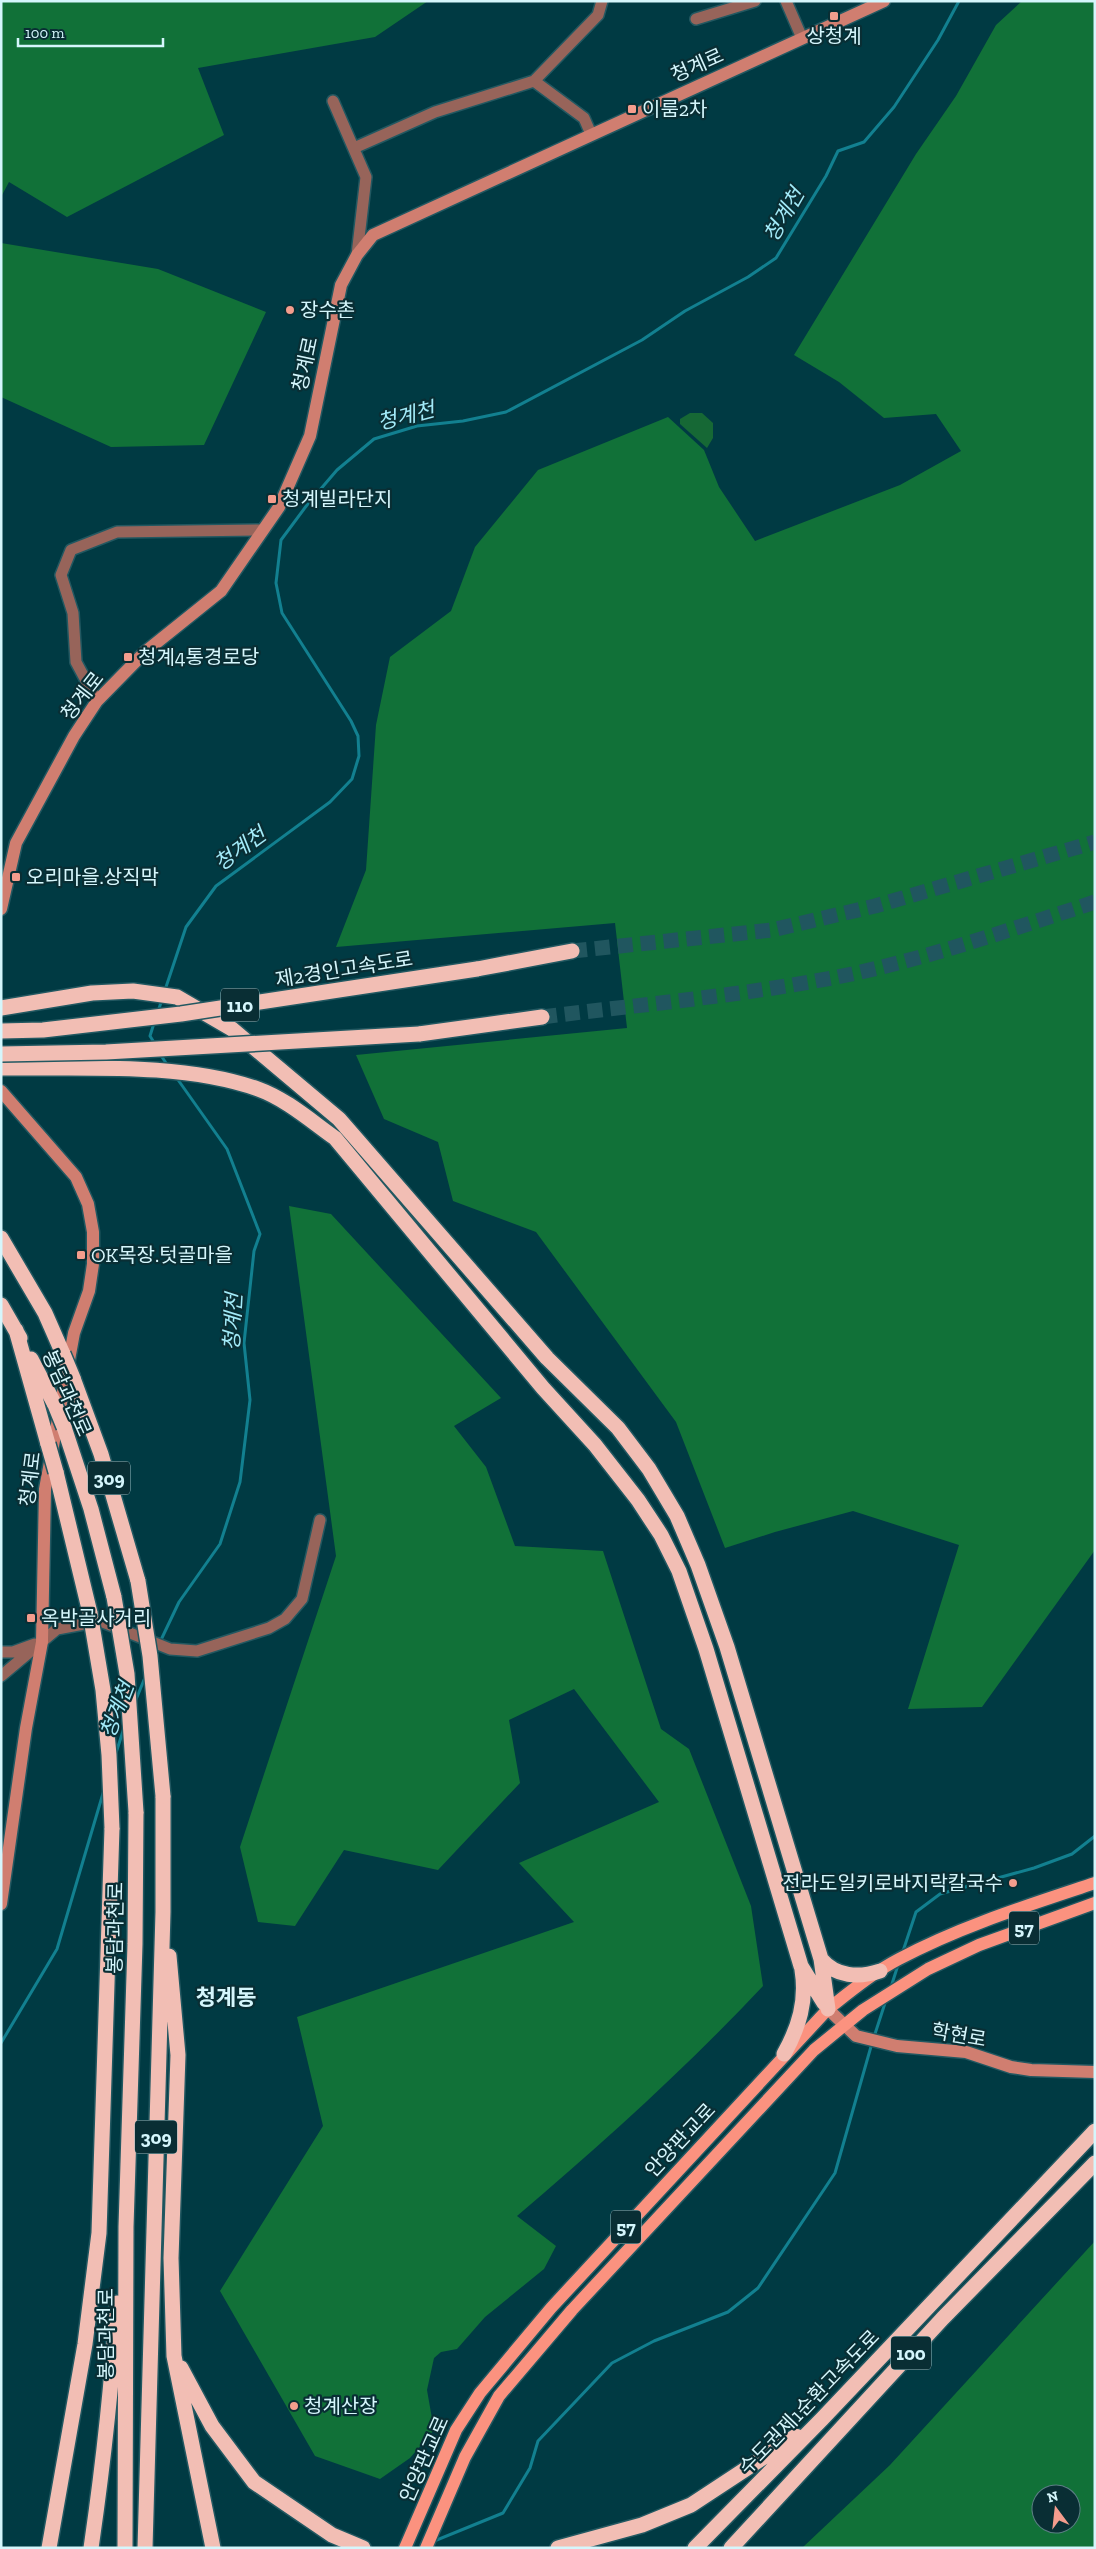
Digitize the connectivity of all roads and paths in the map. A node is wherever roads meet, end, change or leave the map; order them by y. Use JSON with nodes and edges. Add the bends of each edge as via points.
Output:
{"nodes":[{"id":1,"x":602,"y":1,"type":"edge"},
{"id":2,"x":755,"y":1,"type":"edge"},
{"id":3,"x":786,"y":1,"type":"edge"},
{"id":4,"x":884,"y":1,"type":"edge"},
{"id":5,"x":696,"y":20,"type":"dead end"},
{"id":6,"x":802,"y":38,"type":"junction"},
{"id":7,"x":534,"y":81,"type":"junction"},
{"id":8,"x":333,"y":101,"type":"dead end"},
{"id":9,"x":591,"y":134,"type":"junction"},
{"id":10,"x":354,"y":148,"type":"junction"},
{"id":11,"x":357,"y":254,"type":"junction"},
{"id":12,"x":263,"y":530,"type":"junction"},
{"id":13,"x":97,"y":701,"type":"junction"},
{"id":14,"x":1,"y":909,"type":"edge"},
{"id":15,"x":572,"y":952,"type":"tunnel mouth"},
{"id":16,"x":1,"y":1008,"type":"edge"},
{"id":17,"x":542,"y":1017,"type":"tunnel mouth"},
{"id":18,"x":1,"y":1031,"type":"edge"},
{"id":19,"x":1,"y":1054,"type":"edge"},
{"id":20,"x":1,"y":1068,"type":"edge"},
{"id":21,"x":1,"y":1091,"type":"edge"},
{"id":22,"x":1,"y":1238,"type":"edge"},
{"id":23,"x":1,"y":1305,"type":"edge"},
{"id":24,"x":16,"y":1330,"type":"junction"},
{"id":25,"x":320,"y":1520,"type":"dead end"},
{"id":26,"x":95,"y":1617,"type":"junction"},
{"id":27,"x":42,"y":1642,"type":"junction"},
{"id":28,"x":1,"y":1652,"type":"edge"},
{"id":29,"x":1,"y":1676,"type":"edge"},
{"id":30,"x":3,"y":1875,"type":"edge"},
{"id":31,"x":1095,"y":1883,"type":"edge"},
{"id":32,"x":1095,"y":1903,"type":"edge"},
{"id":33,"x":1,"y":1904,"type":"edge"},
{"id":34,"x":163,"y":1912,"type":"junction"},
{"id":35,"x":821,"y":1959,"type":"junction"},
{"id":36,"x":801,"y":1966,"type":"junction"},
{"id":37,"x":884,"y":1968,"type":"junction"},
{"id":38,"x":828,"y":2009,"type":"junction"},
{"id":39,"x":843,"y":2025,"type":"junction"},
{"id":40,"x":784,"y":2054,"type":"junction"},
{"id":41,"x":1095,"y":2072,"type":"edge"},
{"id":42,"x":1095,"y":2130,"type":"edge"},
{"id":43,"x":1095,"y":2163,"type":"edge"},
{"id":44,"x":126,"y":2227,"type":"junction"},
{"id":45,"x":174,"y":2356,"type":"junction"},
{"id":46,"x":822,"y":2418,"type":"junction"},
{"id":47,"x":147,"y":2479,"type":"junction"},
{"id":48,"x":49,"y":2548,"type":"edge"},
{"id":49,"x":91,"y":2548,"type":"edge"},
{"id":50,"x":125,"y":2548,"type":"edge"},
{"id":51,"x":145,"y":2548,"type":"edge"},
{"id":52,"x":153,"y":2548,"type":"edge"},
{"id":53,"x":213,"y":2548,"type":"edge"},
{"id":54,"x":363,"y":2548,"type":"edge"},
{"id":55,"x":405,"y":2548,"type":"edge"},
{"id":56,"x":426,"y":2548,"type":"edge"},
{"id":57,"x":558,"y":2548,"type":"edge"},
{"id":58,"x":694,"y":2548,"type":"edge"},
{"id":59,"x":731,"y":2548,"type":"edge"}],
"edges":[{"from":1,"to":7,"type":"street","via":[[598,15]]},
{"from":2,"to":5,"type":"street"},
{"from":3,"to":6,"type":"street"},
{"from":4,"to":6,"type":"street","name":"청계로"},
{"from":6,"to":9,"type":"street","name":"청계로"},
{"from":7,"to":9,"type":"street","via":[[584,118]]},
{"from":7,"to":10,"type":"street","via":[[435,112]]},
{"from":8,"to":10,"type":"street"},
{"from":9,"to":11,"type":"street","name":"청계로","via":[[373,235]]},
{"from":10,"to":11,"type":"street","via":[[366,177]]},
{"from":11,"to":12,"type":"street","name":"청계로","via":[[341,285],[310,436],[279,507]]},
{"from":12,"to":13,"type":"street","name":"청계로","via":[[221,591],[144,652]]},
{"from":12,"to":13,"type":"street","via":[[117,532],[71,550],[61,575],[73,613],[76,662]]},
{"from":13,"to":14,"type":"street","name":"청계로","via":[[74,736],[16,843]]},
{"from":15,"to":18,"type":"highway","name":"제2경인고속도로","number":"110","bridge":true,"via":[[181,1014],[43,1030]]},
{"from":16,"to":35,"type":"highway","bridge":true,"via":[[92,993],[133,991],[177,997],[232,1029],[339,1119],[547,1358],[618,1428],[649,1469],[677,1516],[698,1565],[727,1647]]},
{"from":17,"to":19,"type":"highway","number":"110","bridge":true,"via":[[419,1034],[106,1052]]},
{"from":20,"to":36,"type":"highway","via":[[148,1070],[222,1079],[265,1093],[304,1115],[335,1138],[542,1388],[595,1445],[661,1535],[679,1571],[706,1649]]},
{"from":21,"to":27,"type":"street","name":"청계로","via":[[76,1177],[88,1204],[93,1232],[89,1291],[74,1333],[45,1489]]},
{"from":22,"to":34,"type":"highway","name":"봉담과천로","number":"309","bridge":true,"via":[[45,1313],[73,1378],[101,1454],[138,1581],[155,1704],[163,1796]]},
{"from":23,"to":24,"type":"highway","name":"봉담과천로","number":"309"},
{"from":24,"to":26,"type":"highway","name":"봉담과천로","bridge":true},
{"from":24,"to":44,"type":"highway","name":"봉담과천로","number":"309","bridge":true,"via":[[64,1427],[91,1509],[114,1597],[127,1674],[136,1812]]},
{"from":25,"to":26,"type":"street","bridge":true,"via":[[302,1600],[285,1619],[269,1628],[197,1651],[170,1649]]},
{"from":26,"to":27,"type":"street","via":[[57,1629]]},
{"from":26,"to":48,"type":"highway","name":"봉담과천로","bridge":true,"via":[[109,1755],[112,1828],[99,2233],[85,2344]]},
{"from":27,"to":28,"type":"street","via":[[14,1652]]},
{"from":27,"to":29,"type":"street"},
{"from":27,"to":30,"type":"street","name":"청계로"},
{"from":30,"to":33,"type":"street","name":"청계로"},
{"from":31,"to":37,"type":"main road","name":"안양판교로","number":"57","via":[[938,1940]]},
{"from":32,"to":39,"type":"main road","name":"안양판교로","number":"57","via":[[954,1955],[884,1996]]},
{"from":34,"to":45,"type":"highway","name":"봉담과천로","via":[[178,2055],[171,2258]]},
{"from":34,"to":47,"type":"highway","name":"봉담과천로","number":"309"},
{"from":35,"to":37,"type":"highway","via":[[831,1969],[843,1974],[865,1975]]},
{"from":35,"to":38,"type":"highway"},
{"from":36,"to":38,"type":"highway"},
{"from":36,"to":40,"type":"highway","via":[[803,2007]]},
{"from":37,"to":38,"type":"main road","name":"안양판교로","number":"57"},
{"from":38,"to":39,"type":"street","name":"학현로"},
{"from":38,"to":40,"type":"main road","name":"안양판교로","number":"57"},
{"from":39,"to":41,"type":"street","name":"학현로","via":[[856,2036],[897,2046],[966,2052],[1031,2070]]},
{"from":39,"to":56,"type":"main road","name":"안양판교로","number":"57","via":[[814,2050],[572,2310],[499,2396],[465,2457]]},
{"from":40,"to":55,"type":"main road","name":"안양판교로","number":"57","via":[[551,2308],[466,2412]]},
{"from":42,"to":46,"type":"highway","name":"수도권제1순환고속도로","number":"100"},
{"from":43,"to":59,"type":"highway","name":"수도권제1순환고속도로","number":"100","via":[[944,2318]]},
{"from":44,"to":49,"type":"highway","via":[[120,2262],[104,2459]]},
{"from":44,"to":50,"type":"highway","name":"봉담과천로","number":"309"},
{"from":45,"to":53,"type":"highway","name":"봉담과천로"},
{"from":45,"to":54,"type":"highway","via":[[212,2426],[254,2482],[332,2534]]},
{"from":46,"to":57,"type":"highway","via":[[691,2505],[642,2525]]},
{"from":46,"to":58,"type":"highway","name":"수도권제1순환고속도로","number":"100"},
{"from":47,"to":51,"type":"highway","name":"봉담과천로","number":"309"},
{"from":47,"to":52,"type":"highway"}]}
